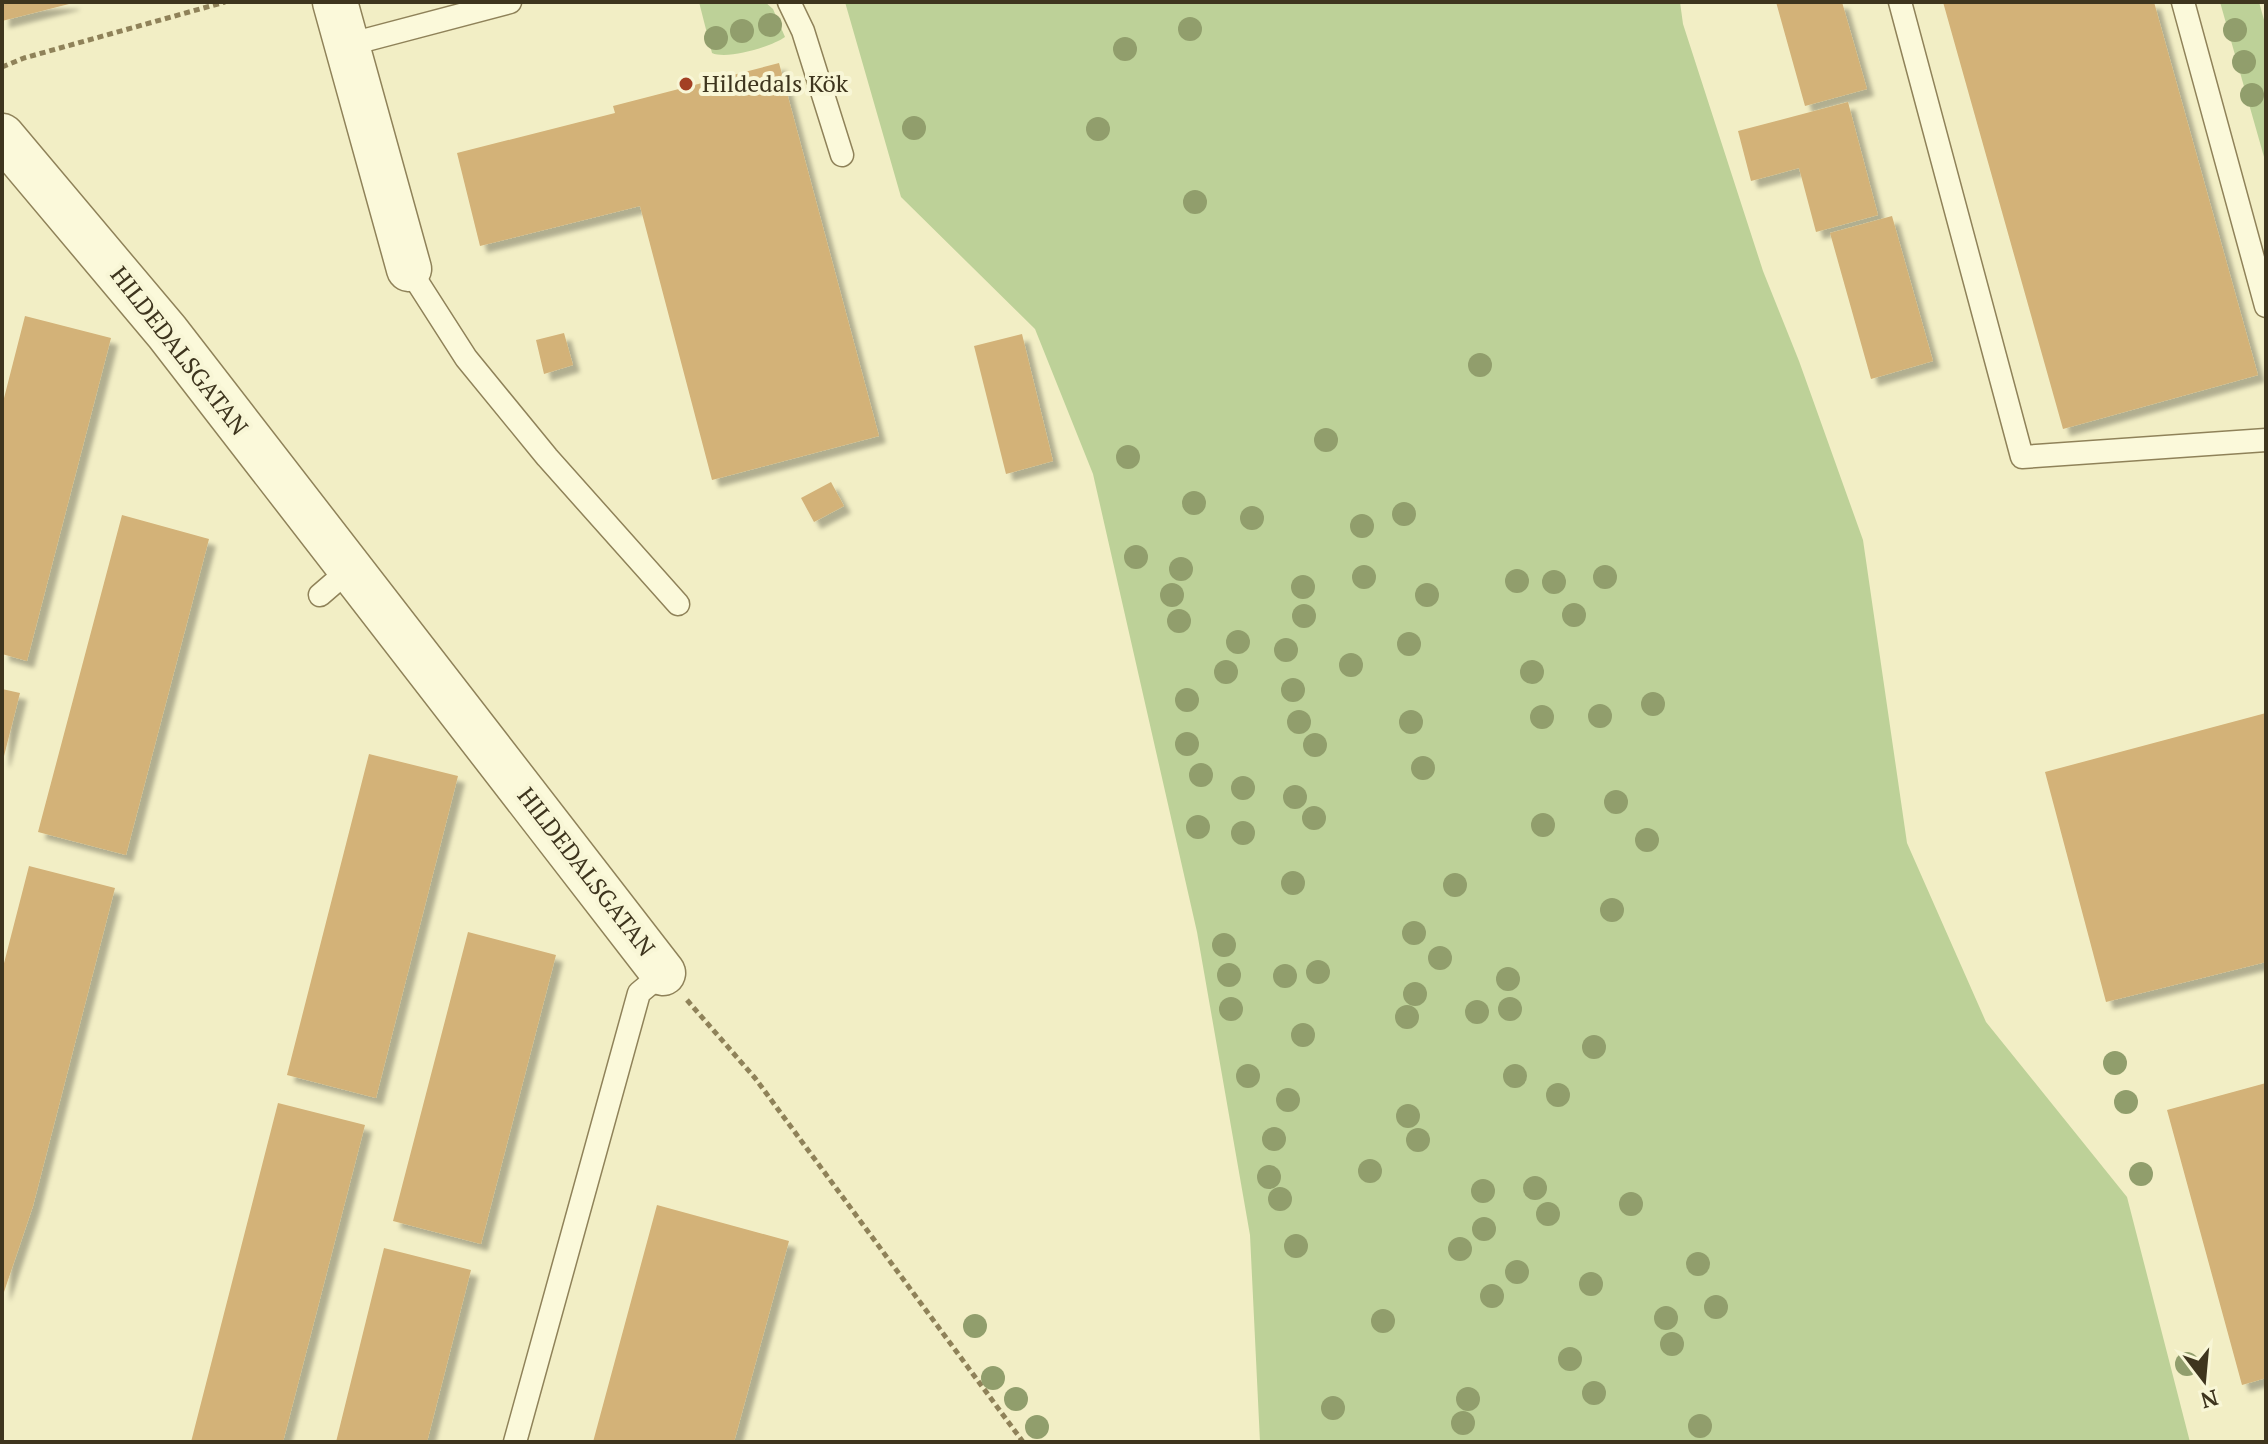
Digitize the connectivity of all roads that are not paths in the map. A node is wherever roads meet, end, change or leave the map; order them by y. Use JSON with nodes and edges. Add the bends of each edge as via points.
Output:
{"nodes":[{"id":1,"x":335,"y":2,"type":"edge"},
{"id":2,"x":510,"y":2,"type":"edge"},
{"id":3,"x":789,"y":2,"type":"edge"},
{"id":4,"x":1900,"y":2,"type":"edge"},
{"id":5,"x":2183,"y":2,"type":"edge"},
{"id":6,"x":347,"y":45,"type":"junction"},
{"id":7,"x":2,"y":136,"type":"edge"},
{"id":8,"x":842,"y":155,"type":"dead end"},
{"id":9,"x":409,"y":269,"type":"joint"},
{"id":10,"x":2266,"y":306,"type":"edge"},
{"id":11,"x":2266,"y":440,"type":"edge"},
{"id":12,"x":678,"y":604,"type":"dead end"},
{"id":13,"x":663,"y":973,"type":"joint"},
{"id":14,"x":515,"y":1442,"type":"edge"}],
"edges":[{"from":1,"to":6,"type":"street"},
{"from":2,"to":6,"type":"lane"},
{"from":3,"to":8,"type":"lane"},
{"from":4,"to":11,"type":"lane","via":[[2022,457]]},
{"from":5,"to":10,"type":"lane"},
{"from":6,"to":9,"type":"street"},
{"from":7,"to":13,"type":"street","name":"HILDEDALSGATAN","via":[[167,332],[335,583],[538,809]]},
{"from":9,"to":12,"type":"lane","via":[[466,358]]},
{"from":13,"to":14,"type":"lane","name":"HILDEDALSGATAN","via":[[639,993]]}]}
